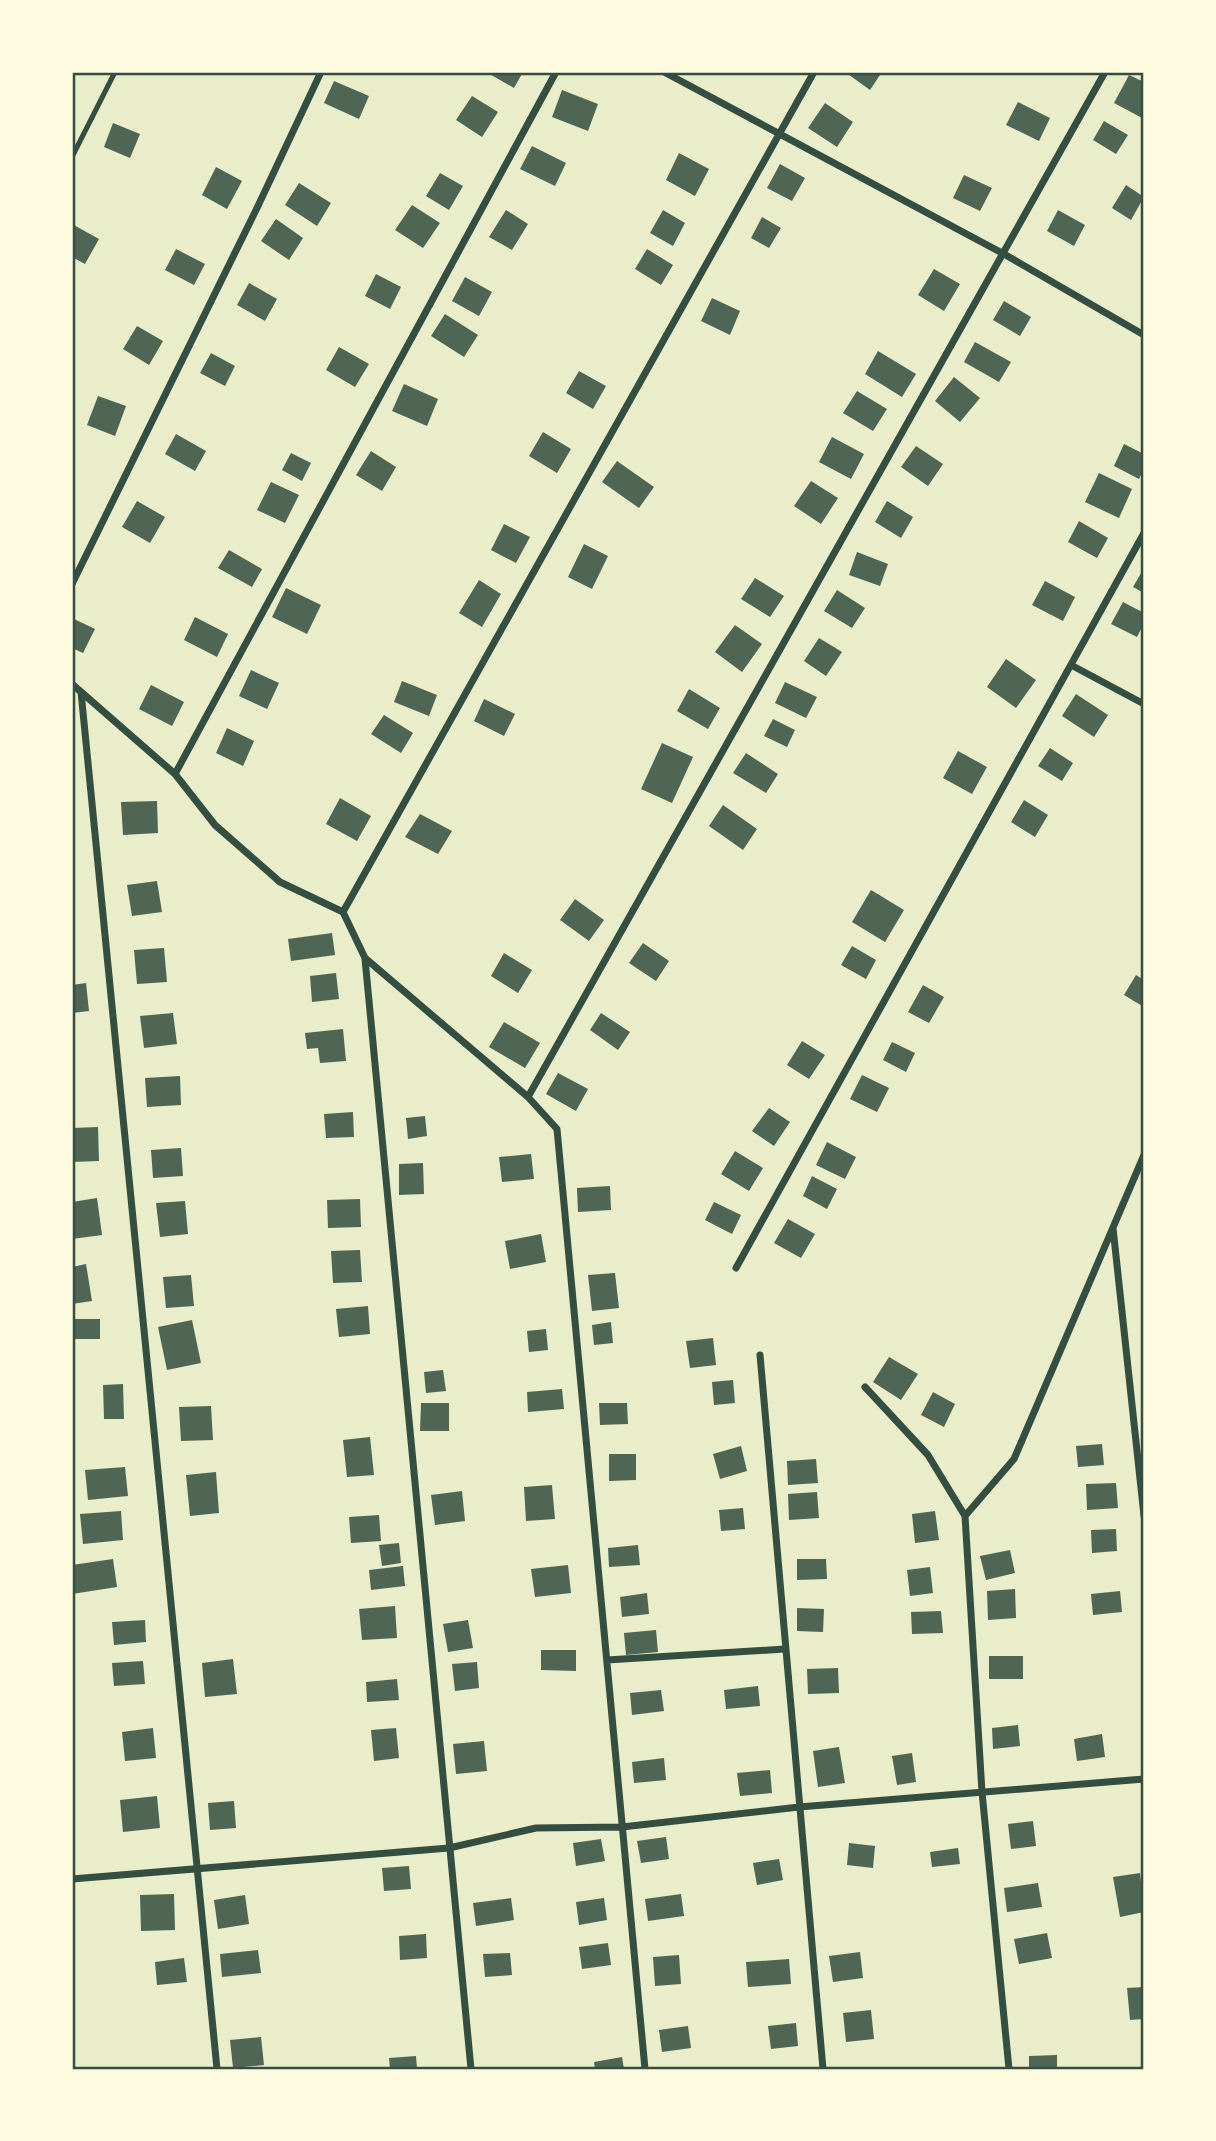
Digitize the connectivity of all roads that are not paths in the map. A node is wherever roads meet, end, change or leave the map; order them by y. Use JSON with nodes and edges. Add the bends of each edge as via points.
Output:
{"nodes":[{"id":1,"x":115,"y":72,"type":"edge"},
{"id":2,"x":321,"y":72,"type":"edge"},
{"id":3,"x":556,"y":72,"type":"edge"},
{"id":4,"x":664,"y":72,"type":"edge"},
{"id":5,"x":814,"y":72,"type":"edge"},
{"id":6,"x":1105,"y":72,"type":"edge"},
{"id":7,"x":780,"y":134,"type":"junction"},
{"id":8,"x":72,"y":157,"type":"edge"},
{"id":9,"x":1004,"y":254,"type":"junction"},
{"id":10,"x":1144,"y":335,"type":"edge"},
{"id":11,"x":1144,"y":533,"type":"edge"},
{"id":12,"x":72,"y":584,"type":"edge"},
{"id":13,"x":1071,"y":665,"type":"junction"},
{"id":14,"x":72,"y":684,"type":"edge"},
{"id":15,"x":81,"y":691,"type":"junction"},
{"id":16,"x":1144,"y":704,"type":"edge"},
{"id":17,"x":175,"y":774,"type":"junction"},
{"id":18,"x":343,"y":912,"type":"junction"},
{"id":19,"x":365,"y":958,"type":"junction"},
{"id":20,"x":528,"y":1097,"type":"junction"},
{"id":21,"x":1144,"y":1155,"type":"edge"},
{"id":22,"x":1113,"y":1227,"type":"junction"},
{"id":23,"x":736,"y":1268,"type":"dead end"},
{"id":24,"x":760,"y":1354,"type":"dead end"},
{"id":25,"x":865,"y":1387,"type":"dead end"},
{"id":26,"x":965,"y":1516,"type":"junction"},
{"id":27,"x":1144,"y":1516,"type":"edge"},
{"id":28,"x":785,"y":1648,"type":"junction"},
{"id":29,"x":607,"y":1660,"type":"junction"},
{"id":30,"x":1144,"y":1779,"type":"edge"},
{"id":31,"x":982,"y":1792,"type":"junction"},
{"id":32,"x":799,"y":1807,"type":"junction"},
{"id":33,"x":622,"y":1827,"type":"junction"},
{"id":34,"x":449,"y":1848,"type":"junction"},
{"id":35,"x":198,"y":1868,"type":"junction"},
{"id":36,"x":72,"y":1879,"type":"edge"},
{"id":37,"x":217,"y":2069,"type":"edge"},
{"id":38,"x":471,"y":2069,"type":"edge"},
{"id":39,"x":645,"y":2069,"type":"edge"},
{"id":40,"x":823,"y":2069,"type":"edge"},
{"id":41,"x":1009,"y":2069,"type":"edge"}],
"edges":[{"from":1,"to":8,"type":"lane"},
{"from":2,"to":12,"type":"street"},
{"from":3,"to":17,"type":"street"},
{"from":4,"to":7,"type":"street"},
{"from":5,"to":7,"type":"street"},
{"from":6,"to":9,"type":"street"},
{"from":7,"to":9,"type":"street"},
{"from":7,"to":18,"type":"street"},
{"from":9,"to":10,"type":"street"},
{"from":9,"to":20,"type":"street"},
{"from":11,"to":13,"type":"street"},
{"from":13,"to":16,"type":"street"},
{"from":13,"to":23,"type":"street"},
{"from":14,"to":15,"type":"street"},
{"from":15,"to":17,"type":"street"},
{"from":15,"to":35,"type":"street"},
{"from":17,"to":18,"type":"street","via":[[215,825],[280,882]]},
{"from":18,"to":19,"type":"street"},
{"from":19,"to":20,"type":"street"},
{"from":19,"to":34,"type":"street"},
{"from":20,"to":29,"type":"street","via":[[557,1129]]},
{"from":21,"to":22,"type":"street"},
{"from":22,"to":26,"type":"street","via":[[1014,1459]]},
{"from":22,"to":27,"type":"street"},
{"from":24,"to":28,"type":"street"},
{"from":25,"to":26,"type":"street","via":[[928,1455]]},
{"from":26,"to":31,"type":"street"},
{"from":28,"to":29,"type":"street"},
{"from":28,"to":32,"type":"street"},
{"from":29,"to":33,"type":"street"},
{"from":30,"to":31,"type":"street"},
{"from":31,"to":32,"type":"street"},
{"from":31,"to":41,"type":"street"},
{"from":32,"to":33,"type":"street"},
{"from":32,"to":40,"type":"street"},
{"from":33,"to":34,"type":"street","via":[[536,1828]]},
{"from":33,"to":39,"type":"street"},
{"from":34,"to":35,"type":"street"},
{"from":34,"to":38,"type":"street"},
{"from":35,"to":36,"type":"street"},
{"from":35,"to":37,"type":"street"}]}
